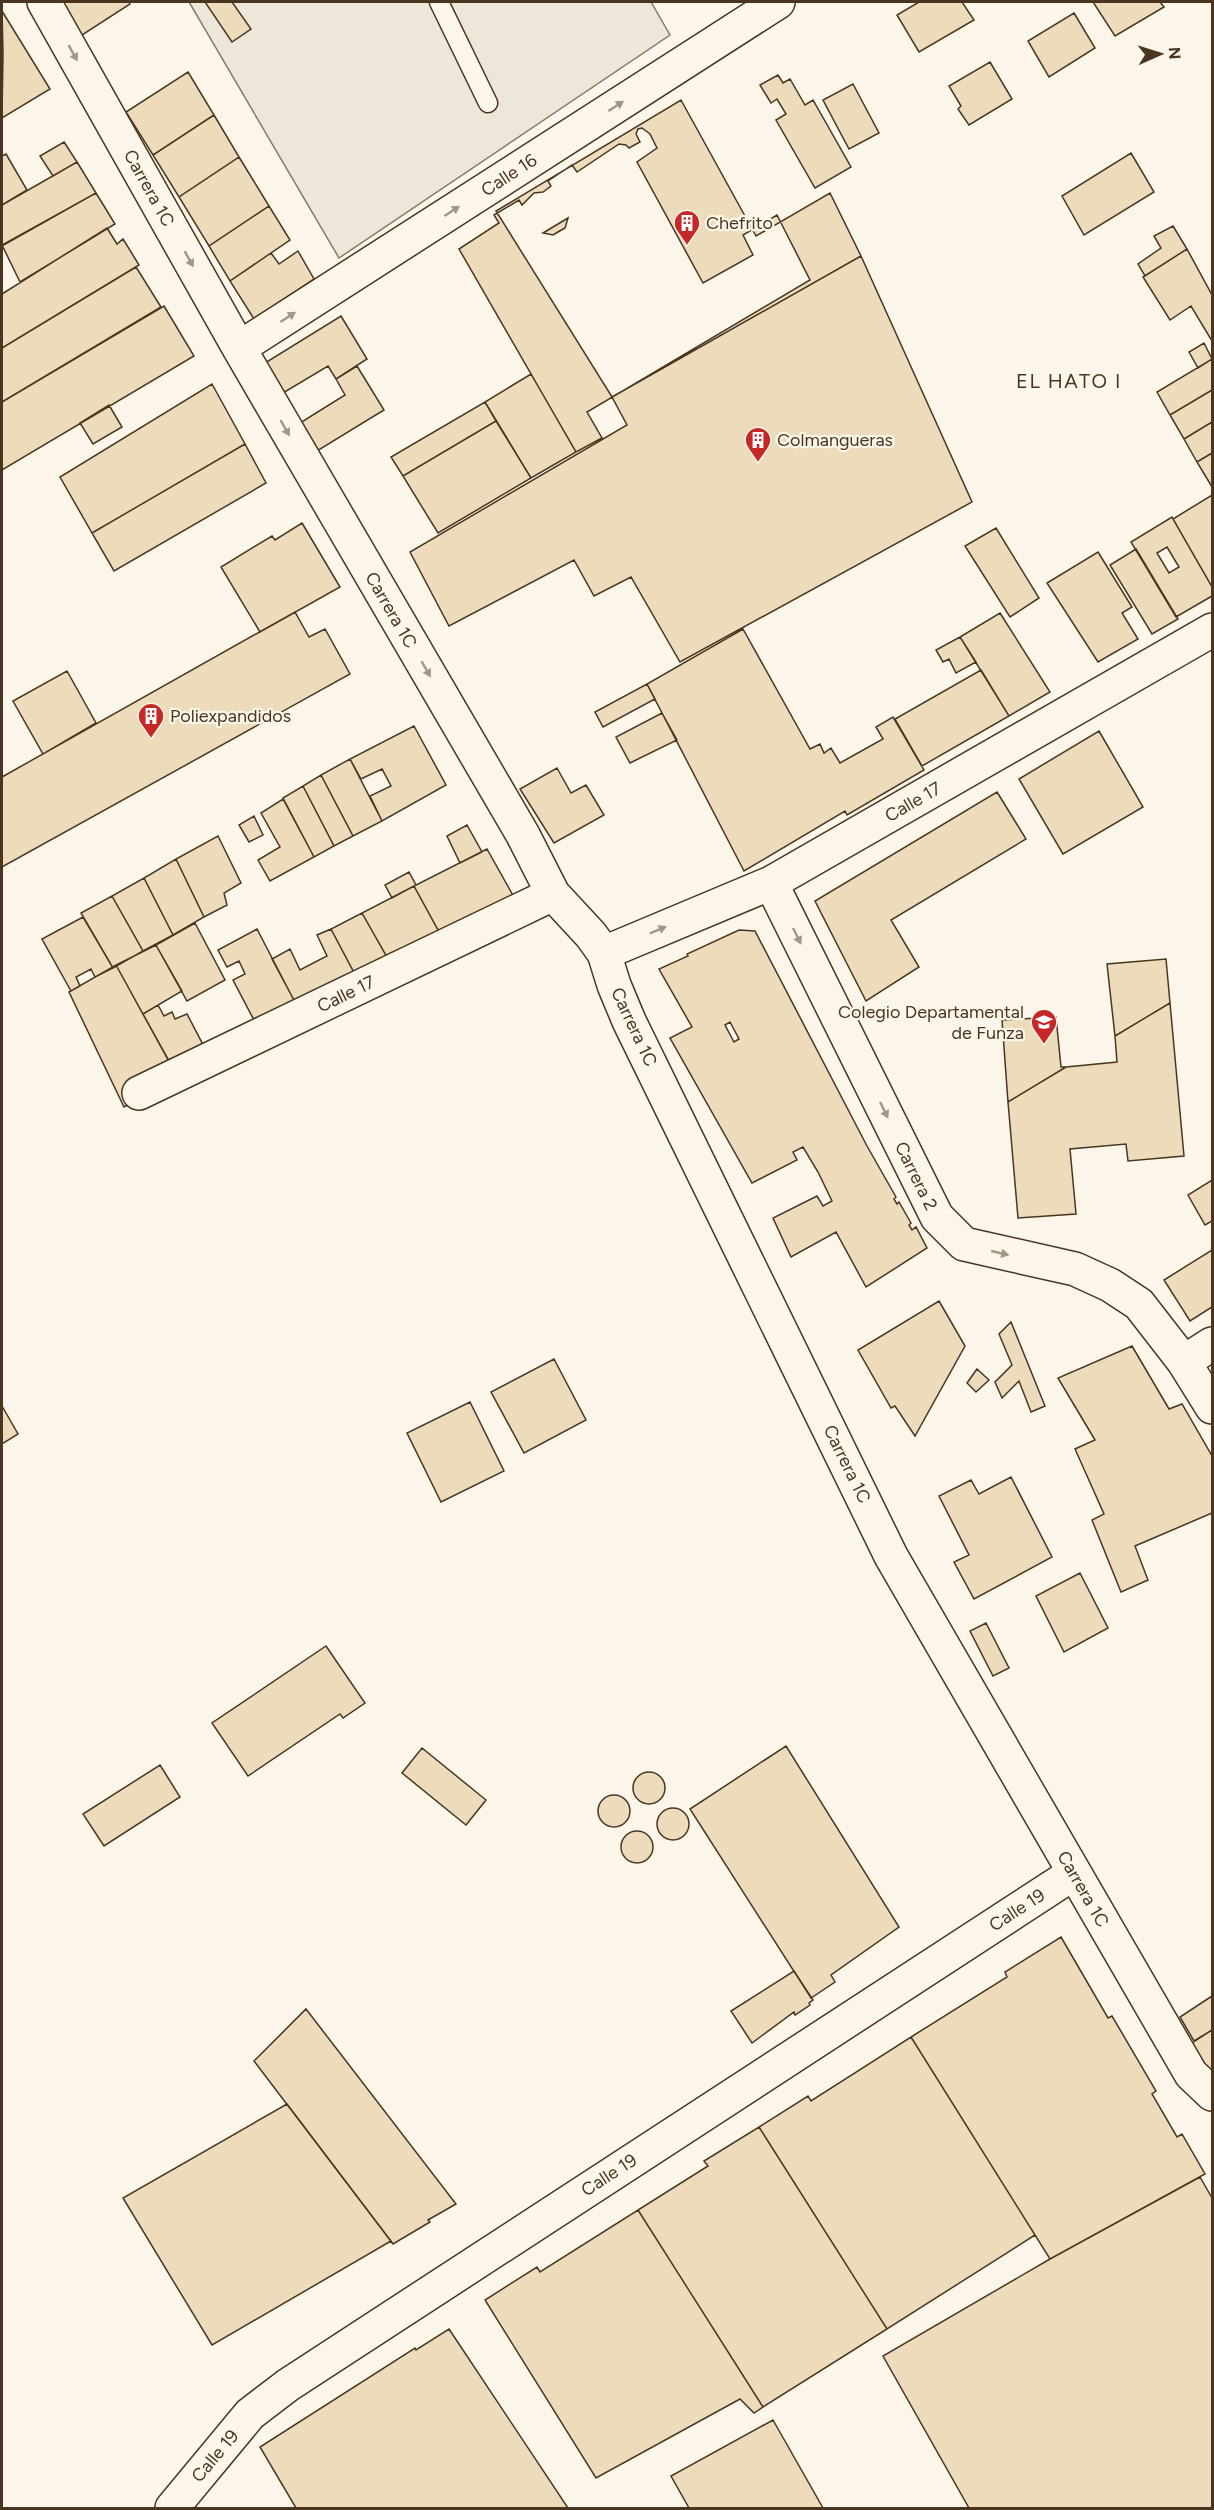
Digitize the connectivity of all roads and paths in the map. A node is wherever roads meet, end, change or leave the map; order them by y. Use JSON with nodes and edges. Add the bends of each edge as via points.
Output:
{"nodes":[{"id":1,"x":44,"y":2,"type":"edge"},
{"id":2,"x":439,"y":2,"type":"edge"},
{"id":3,"x":778,"y":2,"type":"edge"},
{"id":4,"x":488,"y":103,"type":"dead end"},
{"id":5,"x":239,"y":348,"type":"junction"},
{"id":6,"x":1212,"y":630,"type":"edge"},
{"id":7,"x":771,"y":883,"type":"junction"},
{"id":8,"x":553,"y":894,"type":"junction"},
{"id":9,"x":604,"y":953,"type":"junction"},
{"id":10,"x":139,"y":1093,"type":"dead end"},
{"id":11,"x":1212,"y":1344,"type":"edge"},
{"id":12,"x":1184,"y":1362,"type":"junction"},
{"id":13,"x":1212,"y":1407,"type":"edge"},
{"id":14,"x":1074,"y":1873,"type":"junction"},
{"id":15,"x":1202,"y":2084,"type":"edge"},
{"id":16,"x":172,"y":2508,"type":"edge"}],
"edges":[{"from":1,"to":5,"type":"street","name":"Carrera 1C","one_way":true},
{"from":2,"to":4,"type":"lane"},
{"from":5,"to":3,"type":"street","name":"Calle 16","one_way":true},
{"from":5,"to":8,"type":"street","name":"Carrera 1C","one_way":true,"via":[[523,835]]},
{"from":6,"to":7,"type":"street","name":"Calle 17"},
{"from":9,"to":7,"type":"street","name":"Calle 17","one_way":true},
{"from":7,"to":12,"type":"street","name":"Carrera 2","one_way":true,"via":[[937,1217],[964,1244],[1075,1269],[1110,1285],[1139,1304]]},
{"from":8,"to":9,"type":"street","name":"Carrera 1C"},
{"from":8,"to":10,"type":"street","name":"Calle 17"},
{"from":9,"to":14,"type":"street","name":"Carrera 1C","via":[[630,1021],[891,1556]]},
{"from":11,"to":12,"type":"street"},
{"from":12,"to":13,"type":"street","name":"Carrera 2"},
{"from":14,"to":15,"type":"street","name":"Carrera 1C"},
{"from":14,"to":16,"type":"street","name":"Calle 19","via":[[288,2385],[250,2414]]}]}
